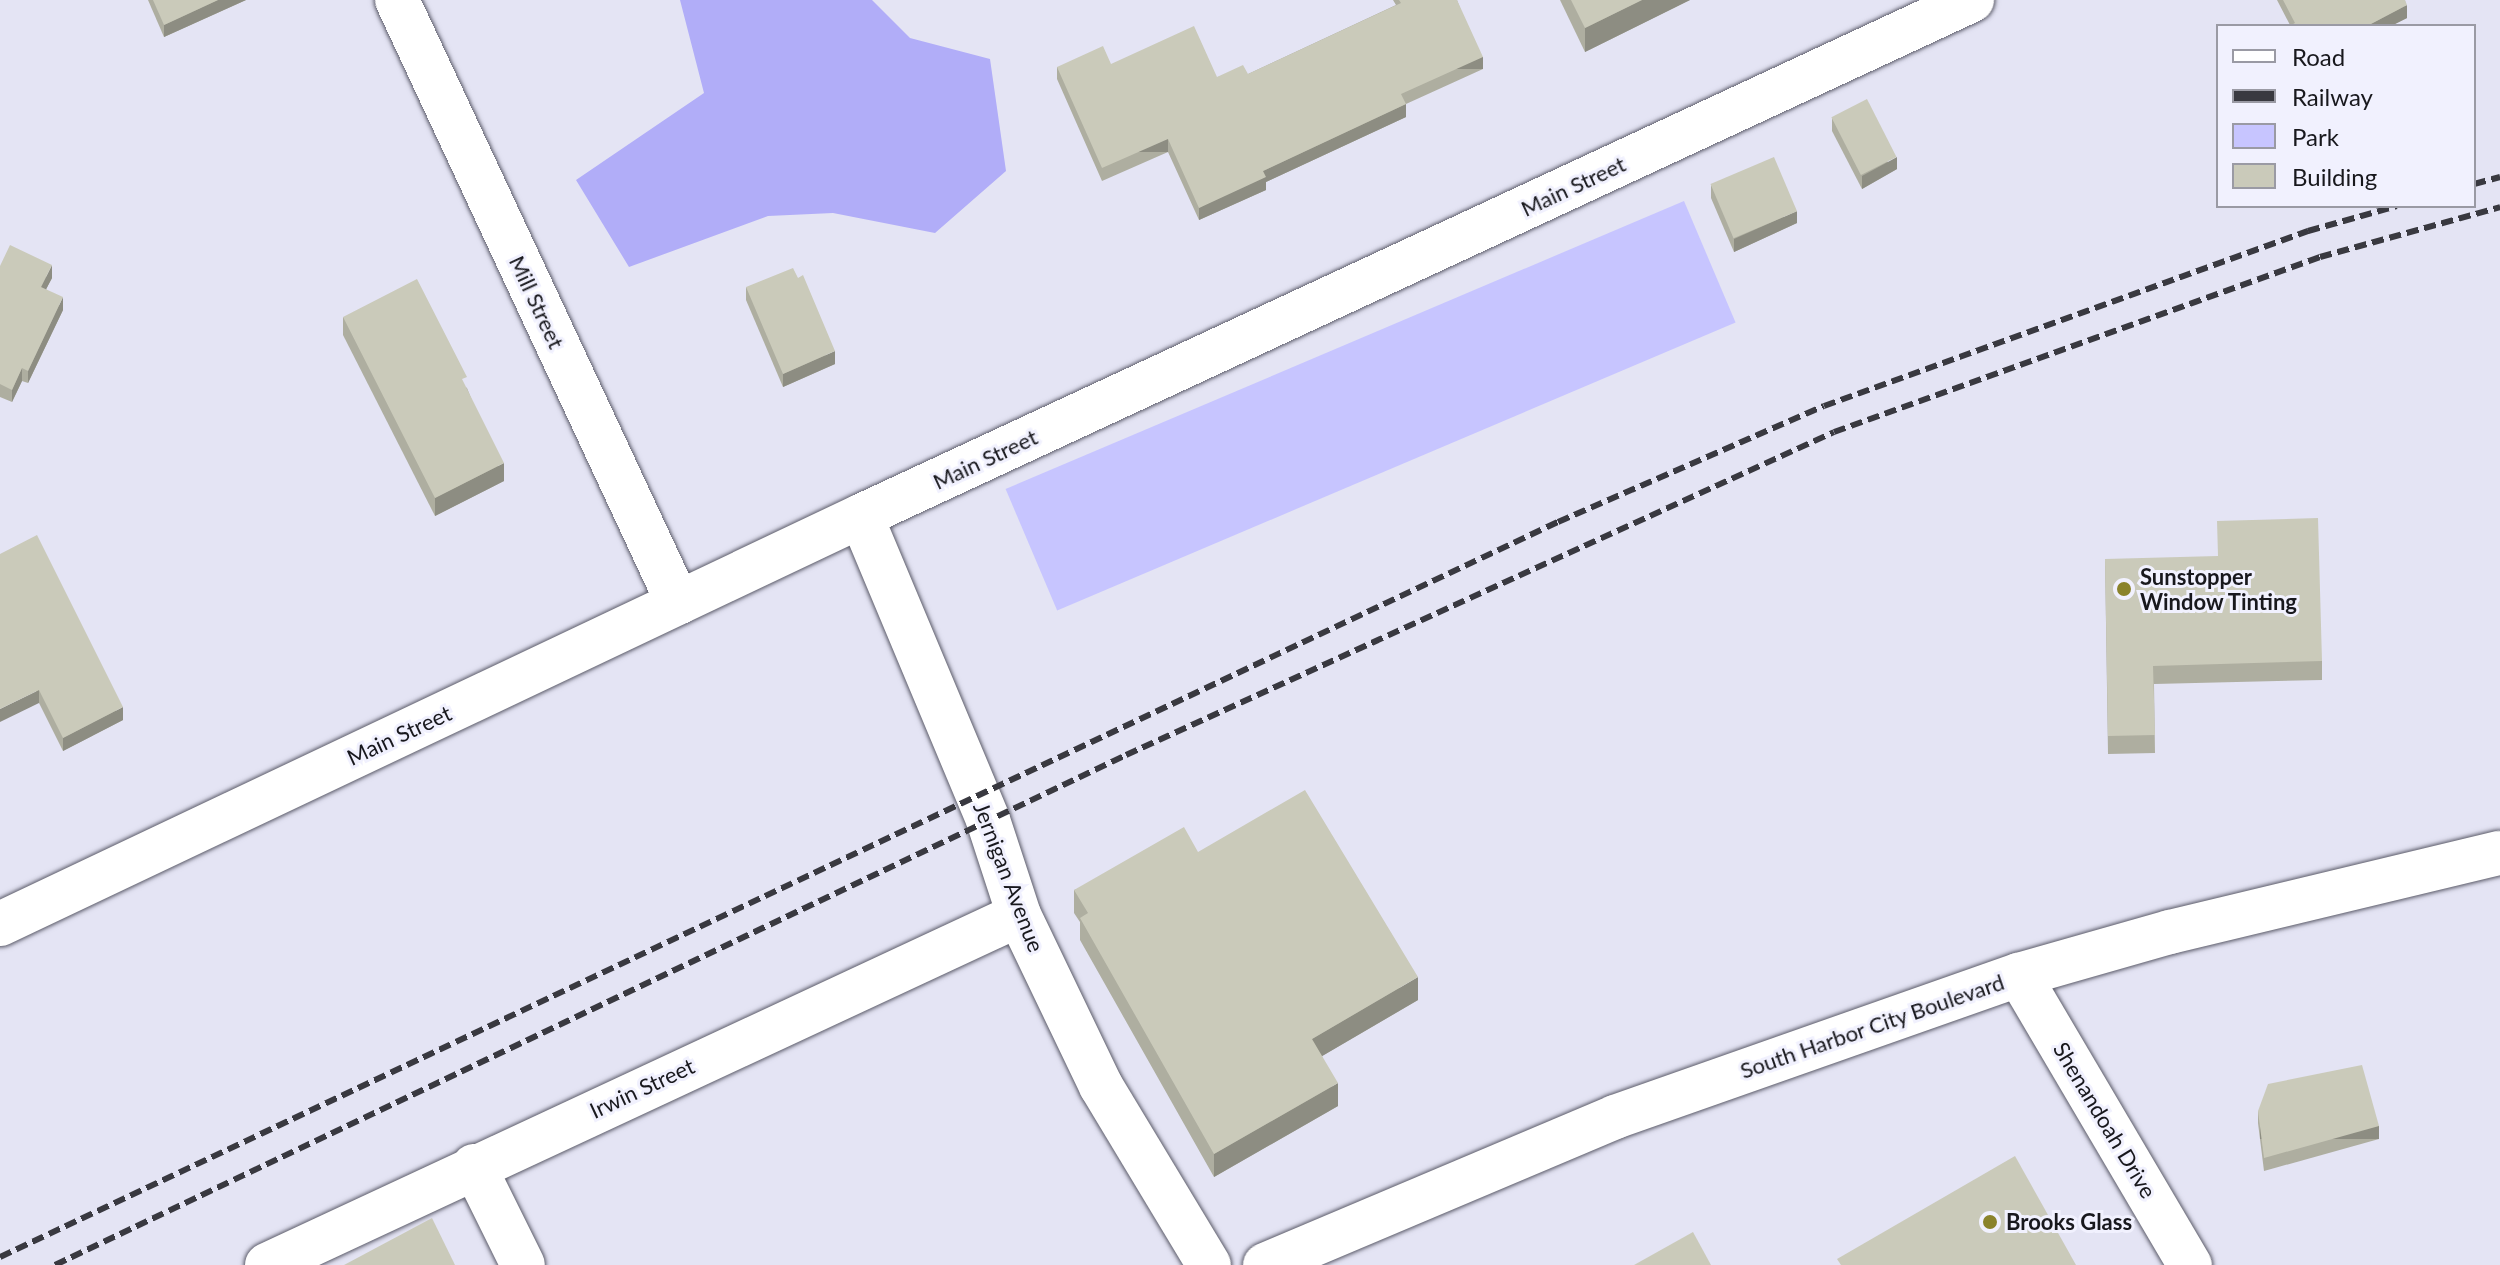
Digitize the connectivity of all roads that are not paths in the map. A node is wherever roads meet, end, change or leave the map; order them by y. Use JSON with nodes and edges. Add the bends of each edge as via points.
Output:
{"nodes":[{"id":1,"x":397,"y":0,"type":"edge"},
{"id":2,"x":1972,"y":0,"type":"edge"},
{"id":3,"x":1900,"y":16,"type":"edge"},
{"id":4,"x":861,"y":516,"type":"junction"},
{"id":5,"x":678,"y":603,"type":"junction"},
{"id":6,"x":2500,"y":853,"type":"edge"},
{"id":7,"x":1019,"y":915,"type":"junction"},
{"id":8,"x":0,"y":924,"type":"edge"},
{"id":9,"x":2019,"y":975,"type":"junction"},
{"id":10,"x":474,"y":1166,"type":"junction"},
{"id":11,"x":267,"y":1265,"type":"edge"},
{"id":12,"x":523,"y":1265,"type":"edge"},
{"id":13,"x":1209,"y":1265,"type":"edge"},
{"id":14,"x":1265,"y":1265,"type":"edge"},
{"id":15,"x":2190,"y":1265,"type":"edge"}],
"edges":[{"from":1,"to":5,"type":"street","name":"Mill Street"},
{"from":2,"to":3,"type":"street","name":"Main Street"},
{"from":3,"to":4,"type":"street","name":"Main Street"},
{"from":4,"to":5,"type":"street","name":"Main Street"},
{"from":4,"to":7,"type":"street","name":"Jernigan Avenue","via":[[988,820]]},
{"from":5,"to":8,"type":"street","name":"Main Street"},
{"from":6,"to":9,"type":"street","name":"South Harbor City Boulevard","via":[[2170,932]]},
{"from":7,"to":10,"type":"street","name":"Irwin Street"},
{"from":7,"to":13,"type":"street","name":"Jernigan Avenue","via":[[1101,1086]]},
{"from":9,"to":14,"type":"street","name":"South Harbor City Boulevard","via":[[1615,1117]]},
{"from":9,"to":15,"type":"street","name":"Shenandoah Drive"},
{"from":10,"to":11,"type":"street","name":"Irwin Street"},
{"from":10,"to":12,"type":"street"}]}
